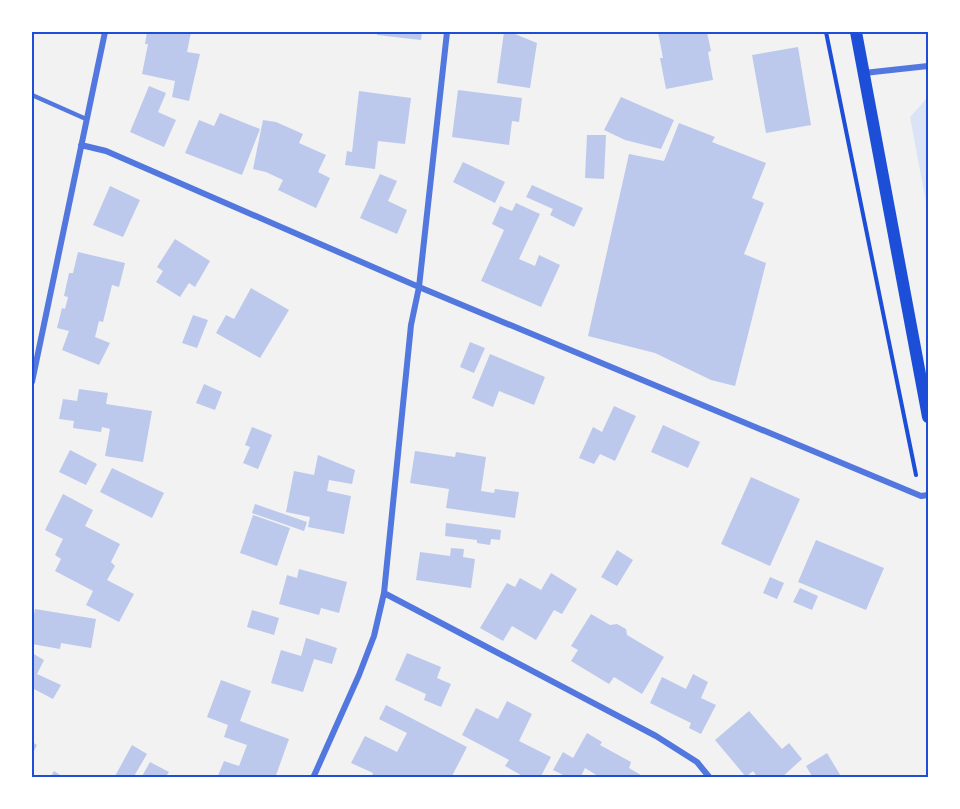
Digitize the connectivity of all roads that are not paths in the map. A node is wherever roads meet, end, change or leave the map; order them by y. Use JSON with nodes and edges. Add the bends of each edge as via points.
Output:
{"nodes":[{"id":1,"x":105,"y":32,"type":"edge"},
{"id":2,"x":447,"y":32,"type":"edge"},
{"id":3,"x":856,"y":32,"type":"edge"},
{"id":4,"x":928,"y":66,"type":"edge"},
{"id":5,"x":863,"y":73,"type":"junction"},
{"id":6,"x":32,"y":95,"type":"edge"},
{"id":7,"x":86,"y":119,"type":"junction"},
{"id":8,"x":81,"y":146,"type":"junction"},
{"id":9,"x":419,"y":287,"type":"junction"},
{"id":10,"x":32,"y":381,"type":"edge"},
{"id":11,"x":928,"y":417,"type":"edge"},
{"id":12,"x":928,"y":495,"type":"edge"},
{"id":13,"x":384,"y":593,"type":"junction"},
{"id":14,"x":313,"y":777,"type":"edge"},
{"id":15,"x":710,"y":777,"type":"edge"}],
"edges":[{"from":1,"to":7,"type":"street"},
{"from":2,"to":9,"type":"street"},
{"from":3,"to":5,"type":"main road"},
{"from":4,"to":5,"type":"street"},
{"from":5,"to":11,"type":"main road"},
{"from":6,"to":7,"type":"lane"},
{"from":7,"to":8,"type":"street"},
{"from":8,"to":9,"type":"street","via":[[106,151]]},
{"from":8,"to":10,"type":"street"},
{"from":9,"to":12,"type":"street","via":[[921,496]]},
{"from":9,"to":13,"type":"street","via":[[411,325]]},
{"from":13,"to":14,"type":"street","via":[[359,675]]},
{"from":13,"to":15,"type":"street","via":[[656,736],[697,762]]}]}
